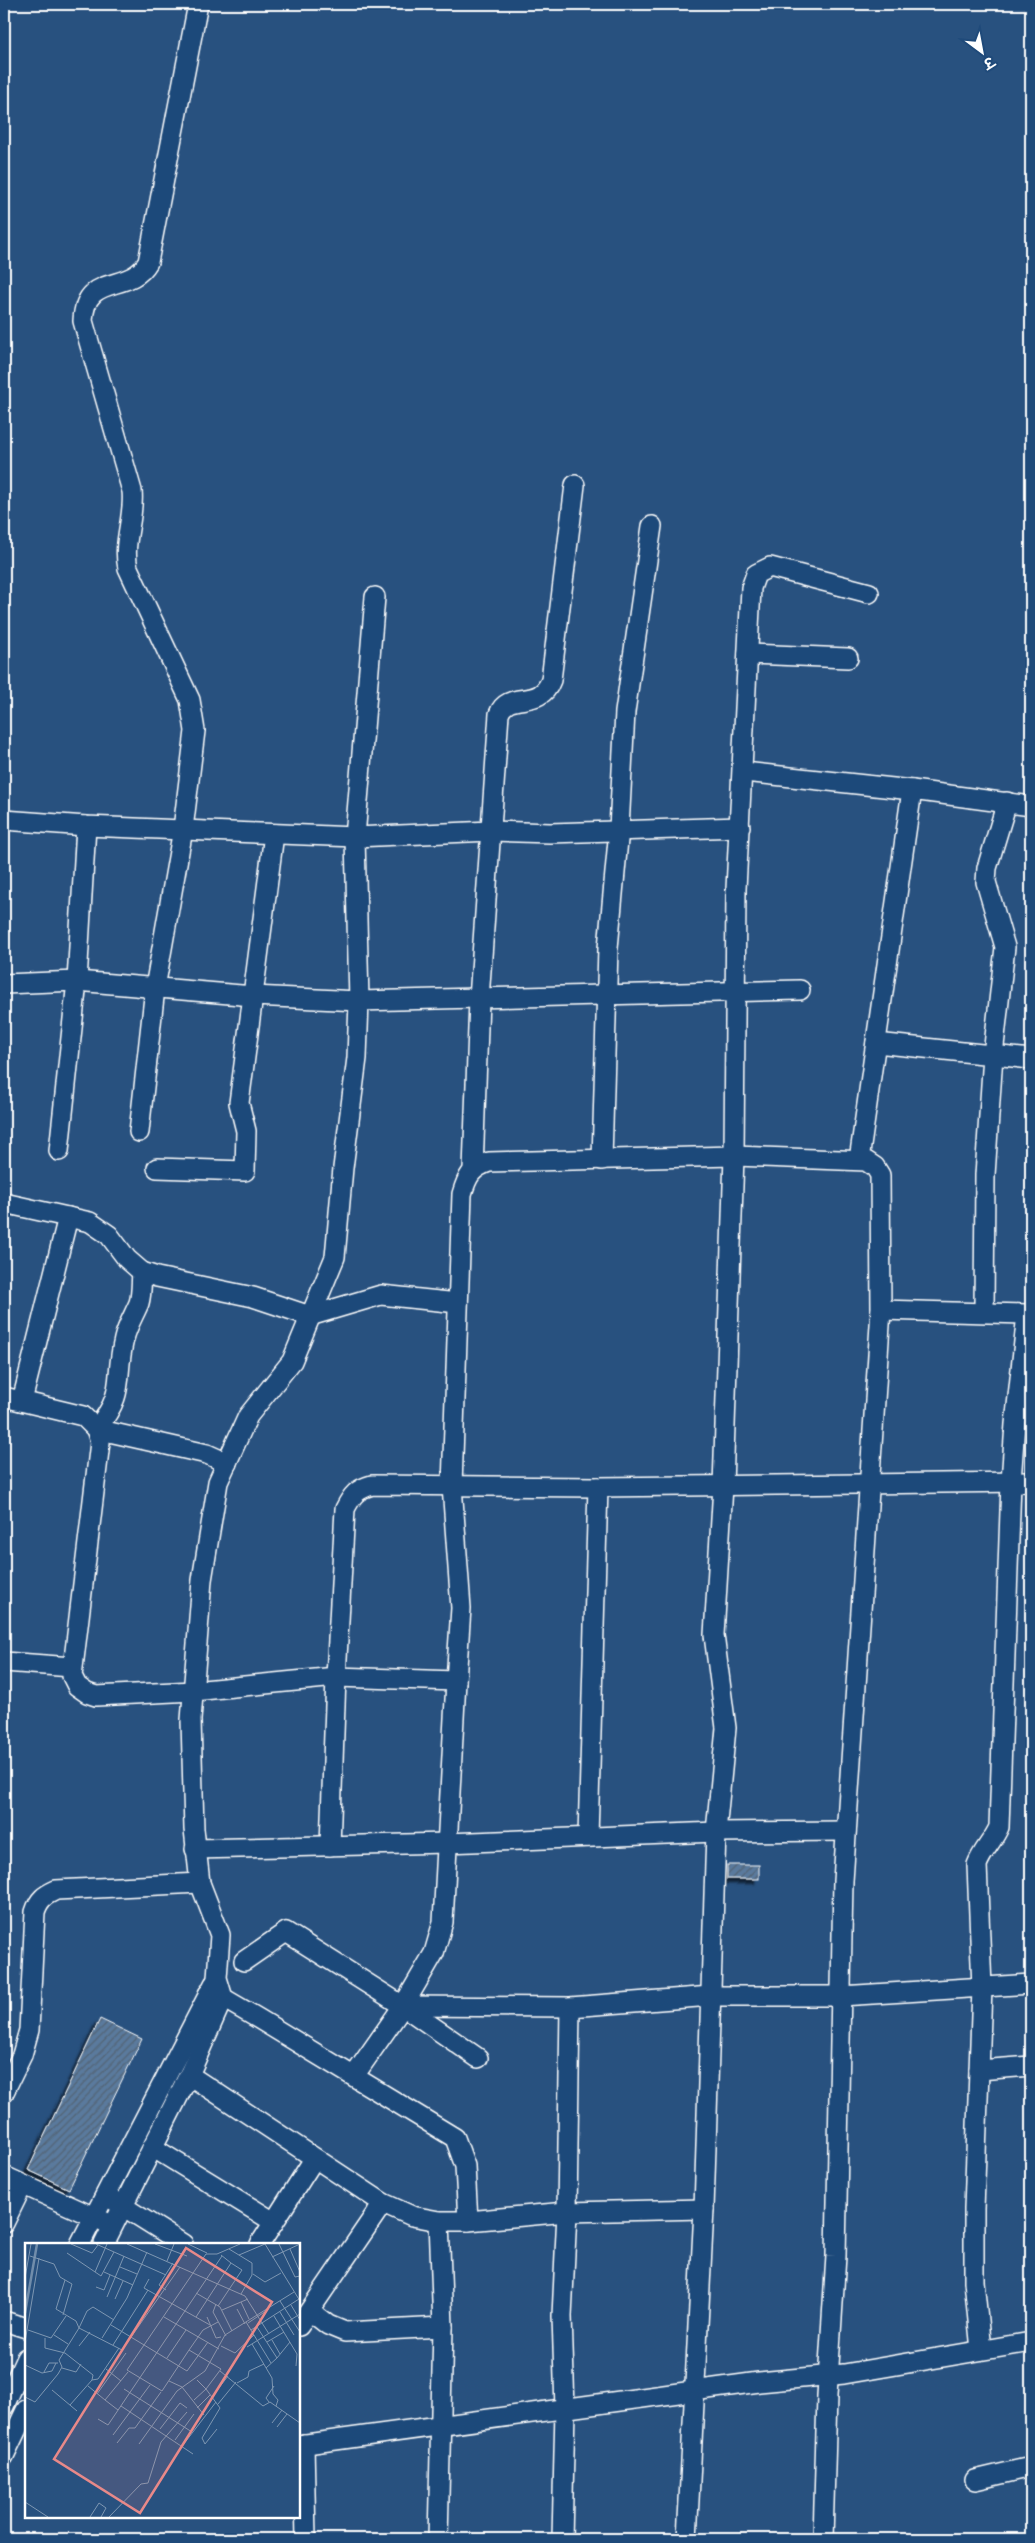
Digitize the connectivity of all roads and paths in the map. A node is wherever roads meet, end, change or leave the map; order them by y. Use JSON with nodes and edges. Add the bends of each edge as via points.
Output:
{"nodes":[{"id":1,"x":198,"y":4,"type":"edge"},
{"id":2,"x":576,"y":485,"type":"dead end"},
{"id":3,"x":652,"y":526,"type":"dead end"},
{"id":4,"x":869,"y":593,"type":"dead end"},
{"id":5,"x":375,"y":597,"type":"dead end"},
{"id":6,"x":748,"y":654,"type":"junction"},
{"id":7,"x":848,"y":658,"type":"dead end"},
{"id":8,"x":744,"y":772,"type":"junction"},
{"id":9,"x":912,"y":790,"type":"junction"},
{"id":10,"x":1007,"y":802,"type":"junction"},
{"id":11,"x":1031,"y":806,"type":"edge"},
{"id":12,"x":4,"y":820,"type":"edge"},
{"id":13,"x":86,"y":826,"type":"junction"},
{"id":14,"x":740,"y":827,"type":"junction"},
{"id":15,"x":183,"y":829,"type":"junction"},
{"id":16,"x":619,"y":829,"type":"junction"},
{"id":17,"x":490,"y":831,"type":"junction"},
{"id":18,"x":274,"y":834,"type":"junction"},
{"id":19,"x":355,"y":837,"type":"junction"},
{"id":20,"x":77,"y":981,"type":"junction"},
{"id":21,"x":4,"y":984,"type":"edge"},
{"id":22,"x":155,"y":988,"type":"junction"},
{"id":23,"x":800,"y":990,"type":"dead end"},
{"id":24,"x":734,"y":992,"type":"junction"},
{"id":25,"x":253,"y":996,"type":"junction"},
{"id":26,"x":607,"y":996,"type":"junction"},
{"id":27,"x":479,"y":999,"type":"junction"},
{"id":28,"x":359,"y":1001,"type":"junction"},
{"id":29,"x":876,"y":1042,"type":"junction"},
{"id":30,"x":993,"y":1055,"type":"junction"},
{"id":31,"x":1031,"y":1059,"type":"edge"},
{"id":32,"x":139,"y":1132,"type":"dead end"},
{"id":33,"x":60,"y":1151,"type":"dead end"},
{"id":34,"x":734,"y":1156,"type":"junction"},
{"id":35,"x":602,"y":1160,"type":"junction"},
{"id":36,"x":859,"y":1160,"type":"junction"},
{"id":37,"x":157,"y":1168,"type":"dead end"},
{"id":38,"x":473,"y":1170,"type":"junction"},
{"id":39,"x":4,"y":1203,"type":"edge"},
{"id":40,"x":68,"y":1217,"type":"junction"},
{"id":41,"x":142,"y":1272,"type":"junction"},
{"id":42,"x":458,"y":1303,"type":"junction"},
{"id":43,"x":881,"y":1310,"type":"junction"},
{"id":44,"x":984,"y":1312,"type":"junction"},
{"id":45,"x":1029,"y":1314,"type":"edge"},
{"id":46,"x":310,"y":1316,"type":"junction"},
{"id":47,"x":13,"y":1399,"type":"edge"},
{"id":48,"x":96,"y":1429,"type":"junction"},
{"id":49,"x":227,"y":1463,"type":"junction"},
{"id":50,"x":1011,"y":1482,"type":"junction"},
{"id":51,"x":1031,"y":1482,"type":"edge"},
{"id":52,"x":869,"y":1484,"type":"junction"},
{"id":53,"x":452,"y":1486,"type":"junction"},
{"id":54,"x":723,"y":1486,"type":"junction"},
{"id":55,"x":598,"y":1488,"type":"junction"},
{"id":56,"x":4,"y":1662,"type":"edge"},
{"id":57,"x":72,"y":1667,"type":"junction"},
{"id":58,"x":336,"y":1677,"type":"junction"},
{"id":59,"x":456,"y":1681,"type":"junction"},
{"id":60,"x":193,"y":1691,"type":"junction"},
{"id":61,"x":846,"y":1831,"type":"junction"},
{"id":62,"x":716,"y":1832,"type":"junction"},
{"id":63,"x":588,"y":1836,"type":"junction"},
{"id":64,"x":447,"y":1843,"type":"junction"},
{"id":65,"x":330,"y":1846,"type":"junction"},
{"id":66,"x":196,"y":1850,"type":"junction"},
{"id":67,"x":200,"y":1883,"type":"junction"},
{"id":68,"x":244,"y":1961,"type":"dead end"},
{"id":69,"x":1031,"y":1984,"type":"edge"},
{"id":70,"x":982,"y":1988,"type":"junction"},
{"id":71,"x":216,"y":1990,"type":"junction"},
{"id":72,"x":711,"y":1996,"type":"junction"},
{"id":73,"x":841,"y":1996,"type":"junction"},
{"id":74,"x":403,"y":2006,"type":"junction"},
{"id":75,"x":570,"y":2008,"type":"junction"},
{"id":76,"x":183,"y":2043,"type":"junction"},
{"id":77,"x":200,"y":2051,"type":"junction"},
{"id":78,"x":478,"y":2058,"type":"dead end"},
{"id":79,"x":1031,"y":2066,"type":"edge"},
{"id":80,"x":979,"y":2070,"type":"junction"},
{"id":81,"x":189,"y":2075,"type":"junction"},
{"id":82,"x":354,"y":2076,"type":"junction"},
{"id":83,"x":4,"y":2092,"type":"edge"},
{"id":84,"x":152,"y":2147,"type":"junction"},
{"id":85,"x":314,"y":2159,"type":"junction"},
{"id":86,"x":4,"y":2176,"type":"edge"},
{"id":87,"x":22,"y":2186,"type":"junction"},
{"id":88,"x":105,"y":2196,"type":"junction"},
{"id":89,"x":383,"y":2203,"type":"junction"},
{"id":90,"x":124,"y":2206,"type":"junction"},
{"id":91,"x":704,"y":2209,"type":"junction"},
{"id":92,"x":567,"y":2212,"type":"junction"},
{"id":93,"x":94,"y":2216,"type":"junction"},
{"id":94,"x":439,"y":2221,"type":"junction"},
{"id":95,"x":468,"y":2221,"type":"junction"},
{"id":96,"x":274,"y":2222,"type":"junction"},
{"id":97,"x":4,"y":2223,"type":"edge"},
{"id":98,"x":113,"y":2226,"type":"junction"},
{"id":99,"x":80,"y":2243,"type":"edge"},
{"id":100,"x":104,"y":2243,"type":"edge"},
{"id":101,"x":181,"y":2243,"type":"edge"},
{"id":102,"x":261,"y":2243,"type":"edge"},
{"id":103,"x":310,"y":2310,"type":"junction"},
{"id":104,"x":4,"y":2320,"type":"edge"},
{"id":105,"x":300,"y":2325,"type":"edge"},
{"id":106,"x":25,"y":2328,"type":"edge"},
{"id":107,"x":443,"y":2328,"type":"junction"},
{"id":108,"x":1031,"y":2342,"type":"edge"},
{"id":109,"x":981,"y":2350,"type":"junction"},
{"id":110,"x":25,"y":2360,"type":"edge"},
{"id":111,"x":828,"y":2376,"type":"junction"},
{"id":112,"x":694,"y":2390,"type":"junction"},
{"id":113,"x":4,"y":2406,"type":"edge"},
{"id":114,"x":565,"y":2409,"type":"junction"},
{"id":115,"x":25,"y":2412,"type":"edge"},
{"id":116,"x":441,"y":2426,"type":"junction"},
{"id":117,"x":301,"y":2445,"type":"edge"},
{"id":118,"x":4,"y":2456,"type":"edge"},
{"id":119,"x":1031,"y":2467,"type":"edge"},
{"id":120,"x":975,"y":2480,"type":"dead end"},
{"id":121,"x":306,"y":2539,"type":"edge"},
{"id":122,"x":438,"y":2539,"type":"edge"},
{"id":123,"x":562,"y":2539,"type":"edge"},
{"id":124,"x":687,"y":2539,"type":"edge"},
{"id":125,"x":823,"y":2539,"type":"edge"}],
"edges":[{"from":1,"to":15,"type":"street","via":[[148,262],[137,275],[93,292],[84,306],[83,321],[132,491],[133,511],[125,556],[128,568],[190,700],[193,715],[194,748]]},
{"from":2,"to":17,"type":"street","via":[[551,680],[538,697],[507,702],[501,707]]},
{"from":3,"to":16,"type":"street","via":[[627,687]]},
{"from":4,"to":6,"type":"street","via":[[770,567],[756,574],[750,588]]},
{"from":5,"to":19,"type":"street"},
{"from":6,"to":7,"type":"street"},
{"from":6,"to":8,"type":"street"},
{"from":8,"to":9,"type":"street"},
{"from":8,"to":14,"type":"street"},
{"from":9,"to":10,"type":"street"},
{"from":9,"to":29,"type":"street"},
{"from":10,"to":11,"type":"street"},
{"from":10,"to":30,"type":"street","via":[[987,868],[986,882],[1006,947]]},
{"from":12,"to":13,"type":"street"},
{"from":13,"to":15,"type":"street"},
{"from":13,"to":20,"type":"street"},
{"from":14,"to":16,"type":"street"},
{"from":14,"to":24,"type":"street"},
{"from":15,"to":18,"type":"street"},
{"from":15,"to":22,"type":"street"},
{"from":16,"to":17,"type":"street","via":[[550,834]]},
{"from":16,"to":26,"type":"street"},
{"from":17,"to":19,"type":"street"},
{"from":17,"to":27,"type":"street"},
{"from":18,"to":19,"type":"street"},
{"from":18,"to":25,"type":"street"},
{"from":19,"to":28,"type":"street"},
{"from":20,"to":21,"type":"street"},
{"from":20,"to":22,"type":"street"},
{"from":20,"to":33,"type":"street"},
{"from":22,"to":25,"type":"street"},
{"from":22,"to":32,"type":"street"},
{"from":23,"to":24,"type":"street"},
{"from":24,"to":26,"type":"street"},
{"from":24,"to":34,"type":"street"},
{"from":25,"to":28,"type":"street"},
{"from":25,"to":37,"type":"street","via":[[239,1103],[246,1131],[245,1171]]},
{"from":26,"to":27,"type":"street"},
{"from":26,"to":35,"type":"street"},
{"from":27,"to":28,"type":"street"},
{"from":27,"to":38,"type":"street"},
{"from":28,"to":46,"type":"street","via":[[357,1058],[336,1257]]},
{"from":29,"to":30,"type":"street"},
{"from":29,"to":36,"type":"street"},
{"from":30,"to":31,"type":"street"},
{"from":30,"to":44,"type":"street","via":[[983,1234]]},
{"from":34,"to":35,"type":"street"},
{"from":34,"to":36,"type":"street"},
{"from":34,"to":54,"type":"street"},
{"from":35,"to":38,"type":"street","via":[[489,1162]]},
{"from":36,"to":43,"type":"street","via":[[875,1167],[880,1175]]},
{"from":38,"to":42,"type":"street","via":[[462,1194]]},
{"from":39,"to":40,"type":"street"},
{"from":40,"to":41,"type":"street","via":[[100,1227]]},
{"from":40,"to":47,"type":"street"},
{"from":41,"to":46,"type":"street","via":[[253,1297]]},
{"from":41,"to":48,"type":"street","via":[[140,1296],[126,1329],[122,1349],[118,1392],[109,1414]]},
{"from":42,"to":46,"type":"street","via":[[381,1295]]},
{"from":42,"to":53,"type":"street"},
{"from":43,"to":44,"type":"street"},
{"from":43,"to":52,"type":"street"},
{"from":44,"to":45,"type":"street"},
{"from":45,"to":50,"type":"street"},
{"from":46,"to":49,"type":"street","via":[[292,1361],[248,1416]]},
{"from":47,"to":48,"type":"street","via":[[83,1416]]},
{"from":48,"to":49,"type":"street","via":[[207,1454]]},
{"from":48,"to":57,"type":"street","via":[[100,1442]]},
{"from":49,"to":60,"type":"street","via":[[218,1482],[202,1580]]},
{"from":50,"to":51,"type":"street"},
{"from":50,"to":52,"type":"street"},
{"from":50,"to":70,"type":"street","via":[[999,1827],[977,1865]]},
{"from":52,"to":54,"type":"street"},
{"from":52,"to":61,"type":"street"},
{"from":53,"to":55,"type":"street"},
{"from":53,"to":58,"type":"street","via":[[372,1485],[358,1489],[351,1497],[346,1509]]},
{"from":53,"to":59,"type":"street","via":[[462,1608]]},
{"from":54,"to":55,"type":"street"},
{"from":54,"to":62,"type":"street","via":[[714,1635],[726,1728]]},
{"from":55,"to":63,"type":"street"},
{"from":56,"to":57,"type":"street"},
{"from":57,"to":60,"type":"street","via":[[77,1686],[96,1696]]},
{"from":58,"to":59,"type":"street"},
{"from":58,"to":60,"type":"street"},
{"from":58,"to":65,"type":"street"},
{"from":59,"to":64,"type":"street"},
{"from":60,"to":66,"type":"street","via":[[191,1720]]},
{"from":61,"to":62,"type":"street"},
{"from":61,"to":73,"type":"street"},
{"from":62,"to":63,"type":"street"},
{"from":62,"to":72,"type":"street"},
{"from":63,"to":64,"type":"street"},
{"from":64,"to":65,"type":"street"},
{"from":64,"to":74,"type":"street","via":[[443,1922],[434,1953]]},
{"from":65,"to":66,"type":"street"},
{"from":66,"to":67,"type":"street"},
{"from":67,"to":71,"type":"street","via":[[220,1935]]},
{"from":67,"to":83,"type":"street","via":[[56,1890],[38,1902],[29,2030],[22,2055]]},
{"from":68,"to":74,"type":"street","via":[[286,1932]]},
{"from":69,"to":70,"type":"street"},
{"from":70,"to":73,"type":"street"},
{"from":70,"to":80,"type":"street"},
{"from":71,"to":76,"type":"street"},
{"from":71,"to":77,"type":"street"},
{"from":71,"to":82,"type":"street"},
{"from":72,"to":73,"type":"street"},
{"from":72,"to":75,"type":"street"},
{"from":72,"to":91,"type":"street"},
{"from":73,"to":111,"type":"street","via":[[836,2256]]},
{"from":74,"to":75,"type":"street"},
{"from":74,"to":78,"type":"street"},
{"from":74,"to":82,"type":"street"},
{"from":75,"to":92,"type":"street"},
{"from":76,"to":77,"type":"street"},
{"from":76,"to":88,"type":"street"},
{"from":77,"to":81,"type":"street"},
{"from":79,"to":80,"type":"street"},
{"from":80,"to":109,"type":"street","via":[[974,2263]]},
{"from":81,"to":84,"type":"street"},
{"from":81,"to":85,"type":"street"},
{"from":82,"to":95,"type":"street","via":[[455,2138],[465,2166]]},
{"from":84,"to":90,"type":"street"},
{"from":84,"to":96,"type":"street"},
{"from":85,"to":89,"type":"street"},
{"from":85,"to":96,"type":"street"},
{"from":86,"to":87,"type":"street"},
{"from":87,"to":93,"type":"street"},
{"from":87,"to":97,"type":"street"},
{"from":88,"to":90,"type":"street"},
{"from":88,"to":93,"type":"street"},
{"from":89,"to":94,"type":"street","via":[[412,2216]]},
{"from":89,"to":103,"type":"street"},
{"from":90,"to":98,"type":"street"},
{"from":90,"to":101,"type":"street"},
{"from":91,"to":92,"type":"street"},
{"from":91,"to":112,"type":"street"},
{"from":92,"to":95,"type":"street"},
{"from":92,"to":114,"type":"street","via":[[562,2316]]},
{"from":93,"to":98,"type":"street"},
{"from":93,"to":99,"type":"street"},
{"from":94,"to":95,"type":"street"},
{"from":94,"to":107,"type":"street"},
{"from":96,"to":102,"type":"street"},
{"from":98,"to":100,"type":"street"},
{"from":103,"to":105,"type":"street"},
{"from":103,"to":107,"type":"street","via":[[328,2325],[345,2332]]},
{"from":104,"to":106,"type":"street"},
{"from":107,"to":116,"type":"street"},
{"from":108,"to":109,"type":"street"},
{"from":109,"to":111,"type":"street"},
{"from":110,"to":113,"type":"street"},
{"from":111,"to":112,"type":"street"},
{"from":111,"to":125,"type":"street"},
{"from":112,"to":114,"type":"street"},
{"from":112,"to":124,"type":"street"},
{"from":114,"to":116,"type":"street"},
{"from":114,"to":123,"type":"street"},
{"from":115,"to":118,"type":"street"},
{"from":116,"to":117,"type":"street"},
{"from":116,"to":122,"type":"street"},
{"from":117,"to":121,"type":"street"},
{"from":119,"to":120,"type":"street"}]}
